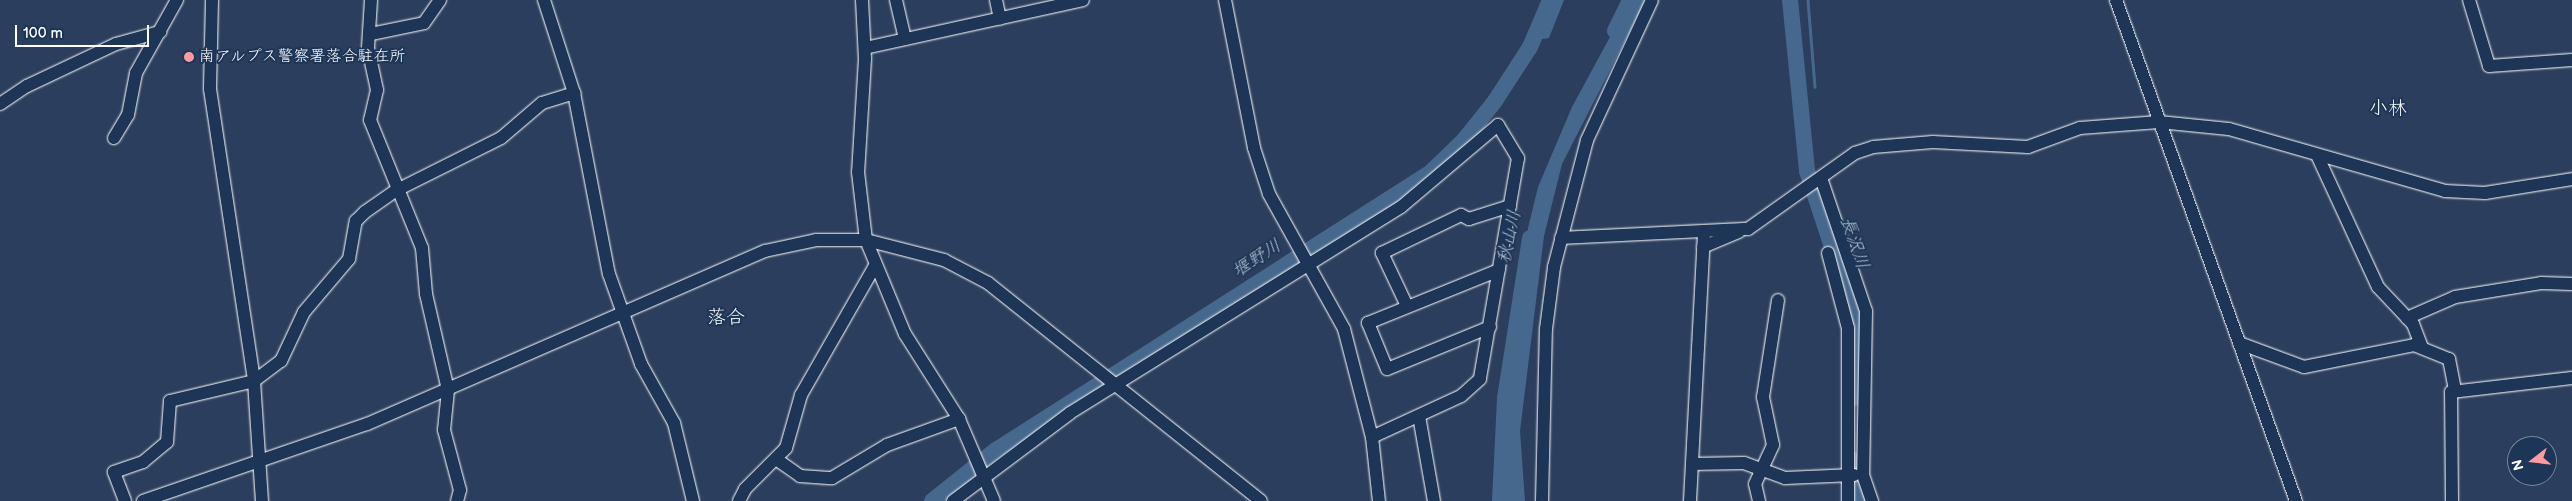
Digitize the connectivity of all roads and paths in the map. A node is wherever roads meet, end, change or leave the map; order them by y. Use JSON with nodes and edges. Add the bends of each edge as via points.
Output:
{"nodes":[{"id":1,"x":177,"y":0,"type":"edge"},
{"id":2,"x":212,"y":0,"type":"edge"},
{"id":3,"x":371,"y":0,"type":"edge"},
{"id":4,"x":440,"y":0,"type":"edge"},
{"id":5,"x":544,"y":0,"type":"edge"},
{"id":6,"x":862,"y":0,"type":"edge"},
{"id":7,"x":896,"y":0,"type":"edge"},
{"id":8,"x":996,"y":0,"type":"edge"},
{"id":9,"x":1083,"y":0,"type":"edge"},
{"id":10,"x":1225,"y":0,"type":"edge"},
{"id":11,"x":1652,"y":0,"type":"edge"},
{"id":12,"x":2116,"y":0,"type":"edge"},
{"id":13,"x":2469,"y":0,"type":"edge"},
{"id":14,"x":1000,"y":18,"type":"junction"},
{"id":15,"x":160,"y":32,"type":"junction"},
{"id":16,"x":371,"y":34,"type":"junction"},
{"id":17,"x":905,"y":40,"type":"junction"},
{"id":18,"x":865,"y":48,"type":"junction"},
{"id":19,"x":2572,"y":60,"type":"edge"},
{"id":20,"x":574,"y":93,"type":"junction"},
{"id":21,"x":0,"y":104,"type":"edge"},
{"id":22,"x":2159,"y":122,"type":"junction"},
{"id":23,"x":114,"y":138,"type":"dead end"},
{"id":24,"x":2317,"y":155,"type":"junction"},
{"id":25,"x":1821,"y":178,"type":"junction"},
{"id":26,"x":2572,"y":180,"type":"edge"},
{"id":27,"x":397,"y":190,"type":"junction"},
{"id":28,"x":1510,"y":206,"type":"junction"},
{"id":29,"x":1748,"y":229,"type":"junction"},
{"id":30,"x":1704,"y":231,"type":"junction"},
{"id":31,"x":1561,"y":238,"type":"junction"},
{"id":32,"x":866,"y":240,"type":"junction"},
{"id":33,"x":1703,"y":247,"type":"junction"},
{"id":34,"x":1828,"y":253,"type":"dead end"},
{"id":35,"x":1307,"y":264,"type":"junction"},
{"id":36,"x":875,"y":266,"type":"junction"},
{"id":37,"x":1499,"y":270,"type":"junction"},
{"id":38,"x":2572,"y":284,"type":"edge"},
{"id":39,"x":1778,"y":300,"type":"dead end"},
{"id":40,"x":1407,"y":306,"type":"junction"},
{"id":41,"x":624,"y":311,"type":"junction"},
{"id":42,"x":2407,"y":318,"type":"junction"},
{"id":43,"x":1490,"y":327,"type":"junction"},
{"id":44,"x":2239,"y":343,"type":"junction"},
{"id":45,"x":2422,"y":347,"type":"junction"},
{"id":46,"x":2572,"y":378,"type":"edge"},
{"id":47,"x":254,"y":381,"type":"junction"},
{"id":48,"x":1115,"y":384,"type":"junction"},
{"id":49,"x":448,"y":390,"type":"junction"},
{"id":50,"x":2455,"y":390,"type":"junction"},
{"id":51,"x":1419,"y":416,"type":"junction"},
{"id":52,"x":959,"y":419,"type":"junction"},
{"id":53,"x":1372,"y":437,"type":"junction"},
{"id":54,"x":262,"y":459,"type":"junction"},
{"id":55,"x":776,"y":459,"type":"junction"},
{"id":56,"x":1692,"y":464,"type":"junction"},
{"id":57,"x":1761,"y":469,"type":"junction"},
{"id":58,"x":983,"y":474,"type":"junction"},
{"id":59,"x":1863,"y":475,"type":"junction"},
{"id":60,"x":1846,"y":476,"type":"junction"},
{"id":61,"x":125,"y":501,"type":"edge"},
{"id":62,"x":143,"y":501,"type":"edge"},
{"id":63,"x":262,"y":501,"type":"edge"},
{"id":64,"x":457,"y":501,"type":"edge"},
{"id":65,"x":693,"y":501,"type":"edge"},
{"id":66,"x":739,"y":501,"type":"edge"},
{"id":67,"x":953,"y":501,"type":"edge"},
{"id":68,"x":994,"y":501,"type":"edge"},
{"id":69,"x":1261,"y":501,"type":"edge"},
{"id":70,"x":1379,"y":501,"type":"edge"},
{"id":71,"x":1434,"y":501,"type":"edge"},
{"id":72,"x":1542,"y":501,"type":"edge"},
{"id":73,"x":1690,"y":501,"type":"edge"},
{"id":74,"x":1759,"y":501,"type":"edge"},
{"id":75,"x":1848,"y":501,"type":"edge"},
{"id":76,"x":1872,"y":501,"type":"edge"},
{"id":77,"x":2296,"y":501,"type":"edge"},
{"id":78,"x":2452,"y":501,"type":"edge"}],
"edges":[{"from":1,"to":15,"type":"street"},
{"from":2,"to":47,"type":"street","via":[[210,89]]},
{"from":3,"to":16,"type":"street"},
{"from":4,"to":16,"type":"street","via":[[424,24]]},
{"from":5,"to":20,"type":"street"},
{"from":6,"to":18,"type":"street"},
{"from":7,"to":17,"type":"street"},
{"from":8,"to":14,"type":"street"},
{"from":9,"to":14,"type":"street"},
{"from":10,"to":35,"type":"street","via":[[1254,148],[1269,194]]},
{"from":11,"to":31,"type":"street","via":[[1587,140]]},
{"from":12,"to":22,"type":"street"},
{"from":13,"to":19,"type":"street","via":[[2489,66]]},
{"from":14,"to":17,"type":"street"},
{"from":15,"to":21,"type":"street","via":[[108,48],[27,86]]},
{"from":15,"to":23,"type":"street","via":[[136,73],[128,115]]},
{"from":16,"to":27,"type":"street","via":[[368,48],[377,90],[370,120]]},
{"from":17,"to":18,"type":"street"},
{"from":18,"to":32,"type":"street","via":[[858,164]]},
{"from":20,"to":27,"type":"street","via":[[542,103],[501,138]]},
{"from":20,"to":41,"type":"street","via":[[609,274]]},
{"from":22,"to":24,"type":"street","via":[[2208,125]]},
{"from":22,"to":25,"type":"street","via":[[2073,130],[2028,147],[1933,142],[1873,147],[1855,153]]},
{"from":22,"to":44,"type":"street"},
{"from":24,"to":26,"type":"street","via":[[2446,191],[2503,191]]},
{"from":24,"to":42,"type":"street","via":[[2378,287]]},
{"from":25,"to":29,"type":"street"},
{"from":25,"to":59,"type":"street","via":[[1866,311]]},
{"from":27,"to":47,"type":"street","via":[[356,221],[349,259],[304,312],[282,361]]},
{"from":27,"to":49,"type":"street","via":[[422,248],[426,294]]},
{"from":28,"to":35,"type":"street","via":[[1518,158],[1498,124],[1401,207]]},
{"from":28,"to":37,"type":"street"},
{"from":28,"to":40,"type":"street","via":[[1469,219],[1462,215],[1382,254]]},
{"from":29,"to":30,"type":"street"},
{"from":29,"to":33,"type":"street"},
{"from":30,"to":31,"type":"street"},
{"from":30,"to":33,"type":"street"},
{"from":31,"to":72,"type":"street","via":[[1546,329]]},
{"from":32,"to":36,"type":"street"},
{"from":32,"to":41,"type":"street","via":[[816,240],[765,251]]},
{"from":32,"to":48,"type":"street","via":[[926,254],[977,276]]},
{"from":33,"to":56,"type":"street"},
{"from":34,"to":60,"type":"street","via":[[1848,328]]},
{"from":35,"to":48,"type":"street"},
{"from":35,"to":53,"type":"street","via":[[1344,329]]},
{"from":36,"to":52,"type":"street","via":[[905,334]]},
{"from":36,"to":55,"type":"street","via":[[810,378],[791,438]]},
{"from":37,"to":40,"type":"street"},
{"from":37,"to":43,"type":"street"},
{"from":38,"to":42,"type":"street","via":[[2541,283],[2455,297]]},
{"from":39,"to":57,"type":"street","via":[[1763,397],[1773,445]]},
{"from":40,"to":43,"type":"street","via":[[1368,323],[1387,368]]},
{"from":41,"to":49,"type":"street"},
{"from":41,"to":65,"type":"street","via":[[641,364],[674,424]]},
{"from":42,"to":45,"type":"street"},
{"from":43,"to":51,"type":"street","via":[[1480,379],[1471,390]]},
{"from":44,"to":45,"type":"street","via":[[2304,367]]},
{"from":44,"to":77,"type":"street"},
{"from":45,"to":50,"type":"street","via":[[2449,359]]},
{"from":46,"to":50,"type":"street"},
{"from":47,"to":54,"type":"street"},
{"from":47,"to":61,"type":"street","via":[[170,401],[167,442],[143,462],[114,472]]},
{"from":48,"to":58,"type":"street"},
{"from":48,"to":69,"type":"street"},
{"from":49,"to":54,"type":"street","via":[[367,424]]},
{"from":49,"to":64,"type":"street","via":[[444,430],[460,490]]},
{"from":50,"to":78,"type":"street","via":[[2449,408]]},
{"from":51,"to":53,"type":"street"},
{"from":51,"to":71,"type":"street"},
{"from":52,"to":55,"type":"street","via":[[887,445],[832,478],[800,476]]},
{"from":52,"to":58,"type":"street"},
{"from":53,"to":70,"type":"street"},
{"from":54,"to":62,"type":"street"},
{"from":54,"to":63,"type":"street"},
{"from":55,"to":66,"type":"street"},
{"from":56,"to":57,"type":"street","via":[[1744,463]]},
{"from":56,"to":73,"type":"street"},
{"from":57,"to":60,"type":"street","via":[[1785,478]]},
{"from":57,"to":74,"type":"street","via":[[1755,484]]},
{"from":58,"to":67,"type":"street"},
{"from":58,"to":68,"type":"street"},
{"from":59,"to":60,"type":"street"},
{"from":59,"to":76,"type":"street"},
{"from":60,"to":75,"type":"street"}]}
